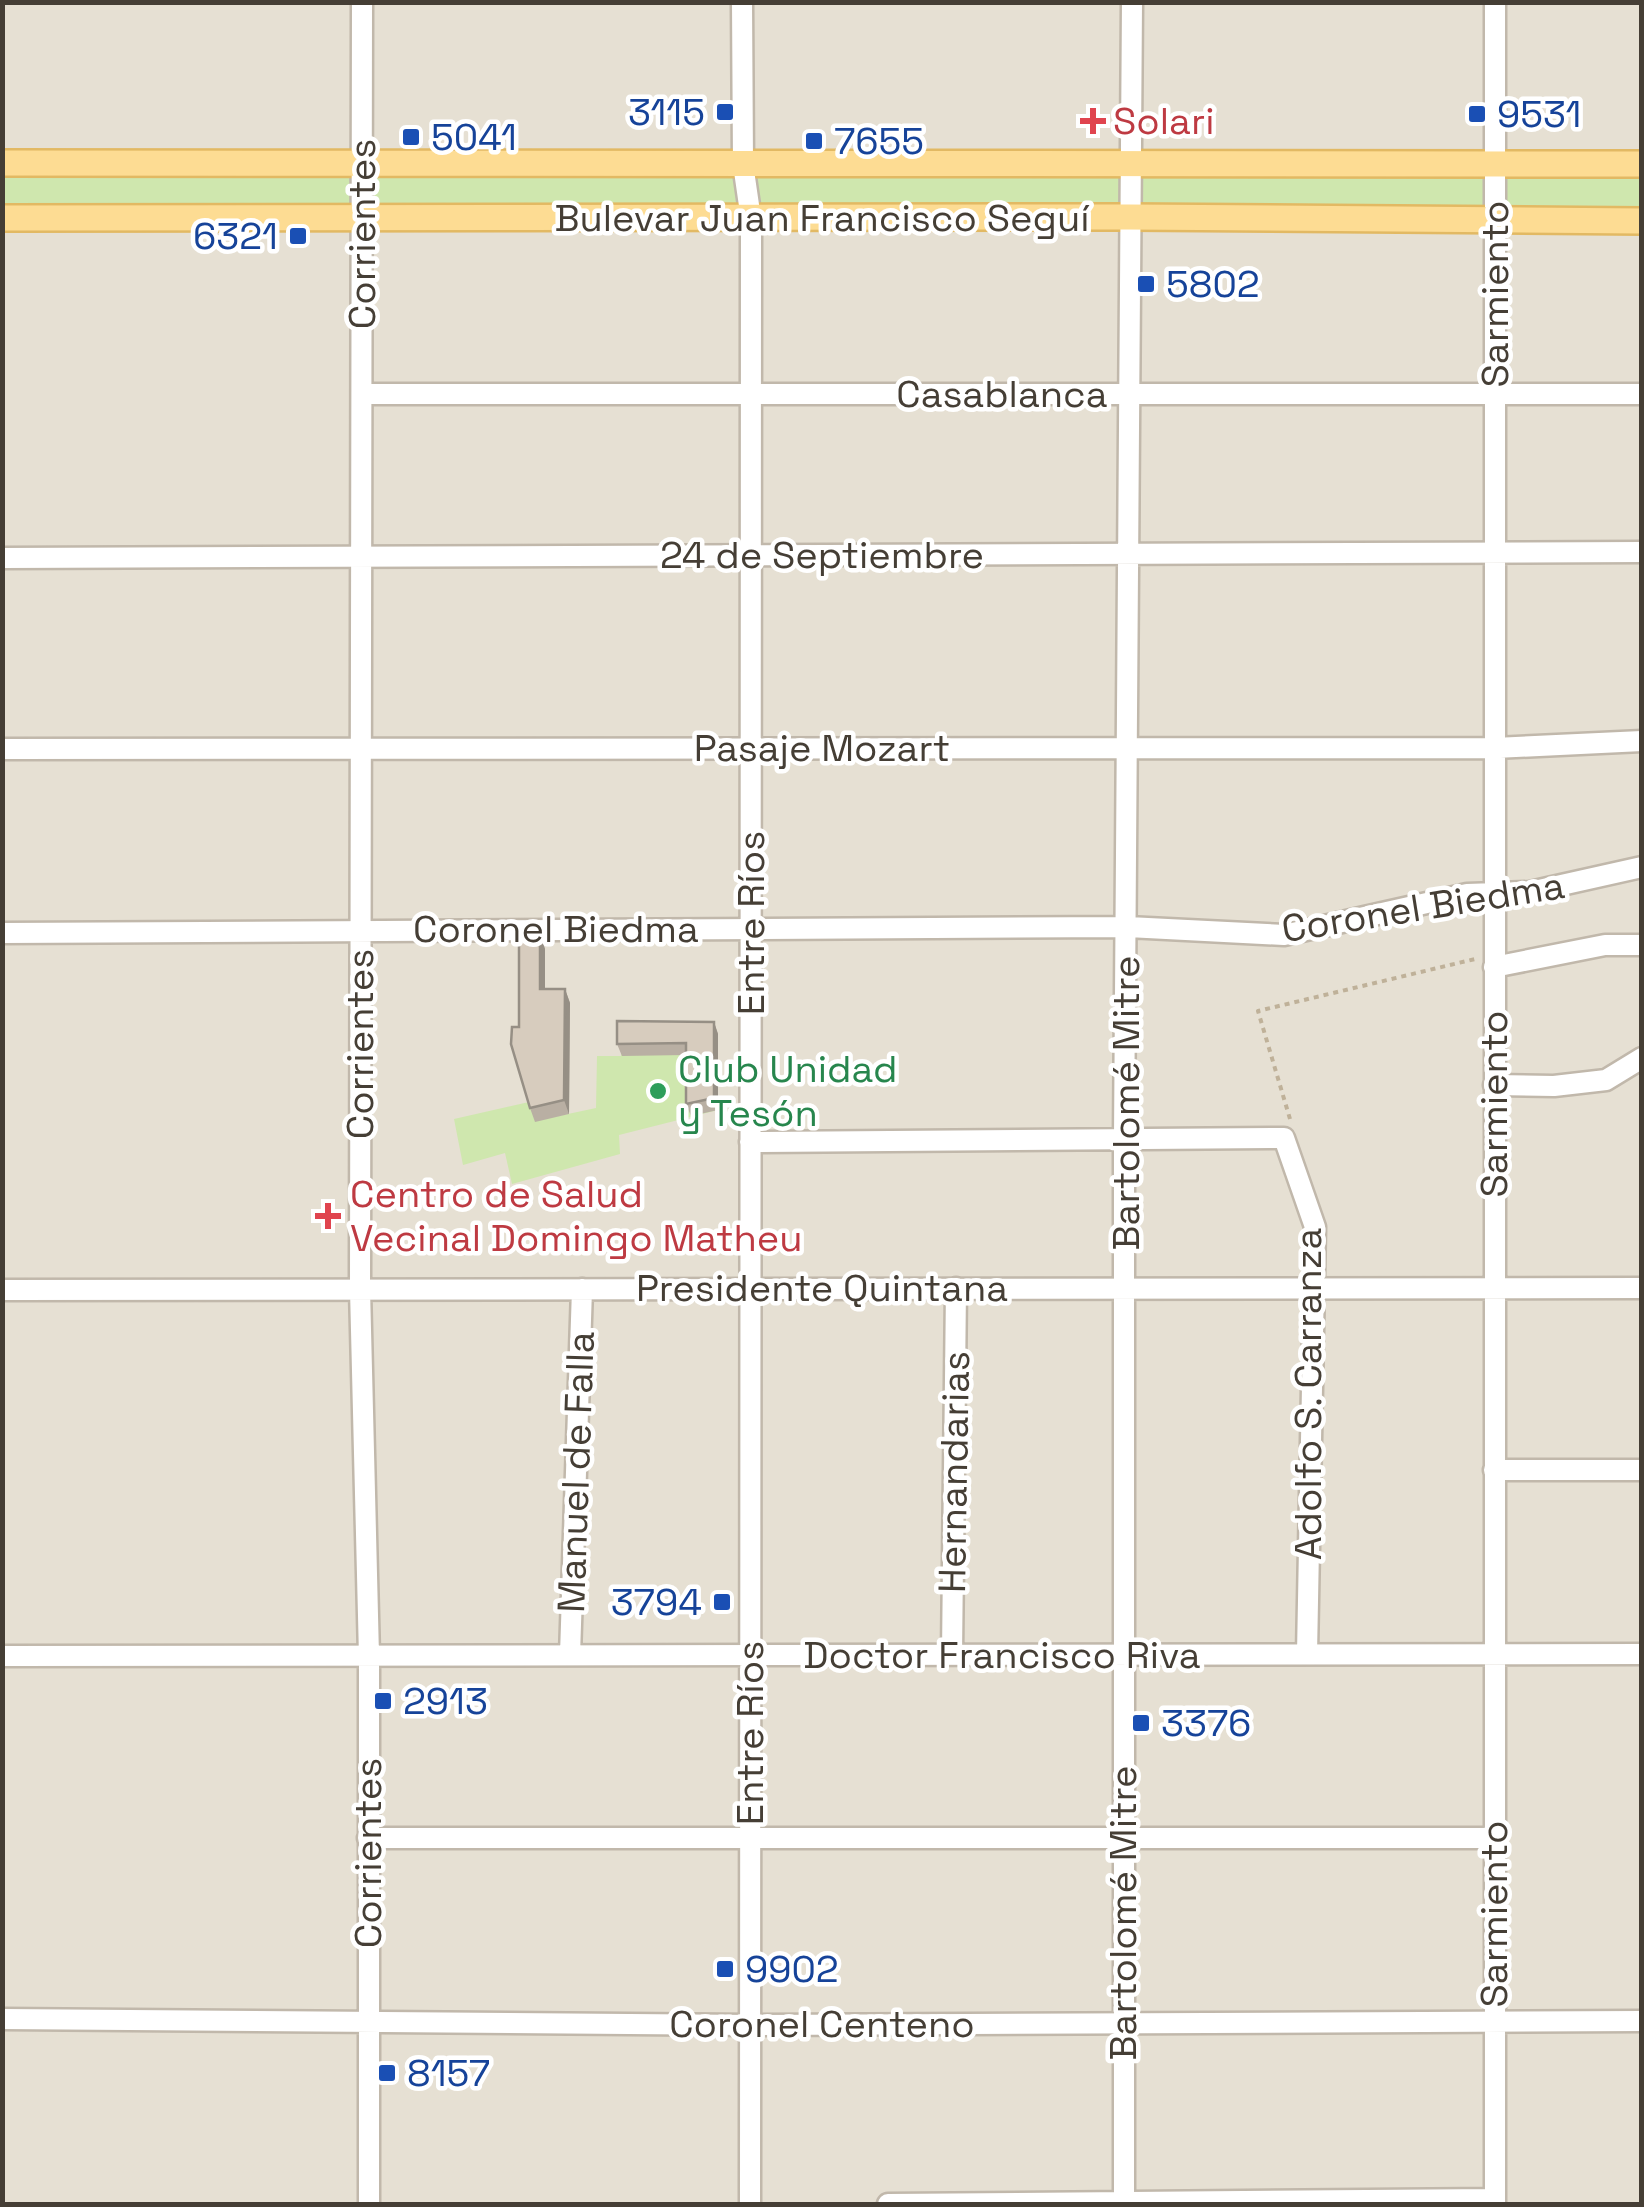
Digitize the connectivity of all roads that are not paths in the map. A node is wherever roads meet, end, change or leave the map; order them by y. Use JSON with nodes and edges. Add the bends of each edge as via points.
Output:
{"nodes":[{"id":1,"x":362,"y":2,"type":"edge"},
{"id":2,"x":742,"y":2,"type":"edge"},
{"id":3,"x":1132,"y":2,"type":"edge"},
{"id":4,"x":1496,"y":2,"type":"edge"},
{"id":5,"x":2,"y":163,"type":"edge"},
{"id":6,"x":362,"y":163,"type":"junction"},
{"id":7,"x":743,"y":164,"type":"junction"},
{"id":8,"x":1130,"y":164,"type":"junction"},
{"id":9,"x":1495,"y":164,"type":"junction"},
{"id":10,"x":1642,"y":164,"type":"edge"},
{"id":11,"x":1129,"y":217,"type":"junction"},
{"id":12,"x":2,"y":218,"type":"edge"},
{"id":13,"x":362,"y":218,"type":"junction"},
{"id":14,"x":751,"y":219,"type":"junction"},
{"id":15,"x":1495,"y":220,"type":"junction"},
{"id":16,"x":1642,"y":220,"type":"edge"},
{"id":17,"x":362,"y":394,"type":"junction"},
{"id":18,"x":751,"y":394,"type":"junction"},
{"id":19,"x":1128,"y":394,"type":"junction"},
{"id":20,"x":1495,"y":394,"type":"junction"},
{"id":21,"x":1642,"y":394,"type":"edge"},
{"id":22,"x":1642,"y":552,"type":"edge"},
{"id":23,"x":1494,"y":553,"type":"junction"},
{"id":24,"x":1128,"y":554,"type":"junction"},
{"id":25,"x":751,"y":555,"type":"junction"},
{"id":26,"x":361,"y":556,"type":"junction"},
{"id":27,"x":2,"y":558,"type":"edge"},
{"id":28,"x":1642,"y":741,"type":"edge"},
{"id":29,"x":2,"y":748,"type":"edge"},
{"id":30,"x":361,"y":748,"type":"junction"},
{"id":31,"x":750,"y":748,"type":"junction"},
{"id":32,"x":1127,"y":748,"type":"junction"},
{"id":33,"x":1494,"y":748,"type":"junction"},
{"id":34,"x":1642,"y":867,"type":"edge"},
{"id":35,"x":1494,"y":894,"type":"junction"},
{"id":36,"x":1128,"y":927,"type":"junction"},
{"id":37,"x":752,"y":928,"type":"junction"},
{"id":38,"x":360,"y":930,"type":"junction"},
{"id":39,"x":2,"y":933,"type":"edge"},
{"id":40,"x":1642,"y":945,"type":"edge"},
{"id":41,"x":1494,"y":961,"type":"junction"},
{"id":42,"x":1642,"y":1058,"type":"edge"},
{"id":43,"x":1494,"y":1085,"type":"junction"},
{"id":44,"x":1124,"y":1139,"type":"junction"},
{"id":45,"x":750,"y":1142,"type":"junction"},
{"id":46,"x":750,"y":1288,"type":"junction"},
{"id":47,"x":956,"y":1288,"type":"junction"},
{"id":48,"x":1125,"y":1288,"type":"junction"},
{"id":49,"x":1312,"y":1288,"type":"junction"},
{"id":50,"x":1494,"y":1288,"type":"junction"},
{"id":51,"x":1642,"y":1288,"type":"edge"},
{"id":52,"x":360,"y":1289,"type":"junction"},
{"id":53,"x":582,"y":1289,"type":"junction"},
{"id":54,"x":2,"y":1290,"type":"edge"},
{"id":55,"x":1494,"y":1470,"type":"junction"},
{"id":56,"x":1642,"y":1470,"type":"edge"},
{"id":57,"x":1124,"y":1654,"type":"junction"},
{"id":58,"x":1307,"y":1654,"type":"junction"},
{"id":59,"x":1494,"y":1654,"type":"junction"},
{"id":60,"x":1642,"y":1654,"type":"edge"},
{"id":61,"x":570,"y":1655,"type":"junction"},
{"id":62,"x":750,"y":1655,"type":"junction"},
{"id":63,"x":952,"y":1655,"type":"junction"},
{"id":64,"x":2,"y":1656,"type":"edge"},
{"id":65,"x":369,"y":1656,"type":"junction"},
{"id":66,"x":368,"y":1838,"type":"junction"},
{"id":67,"x":750,"y":1838,"type":"junction"},
{"id":68,"x":1123,"y":1838,"type":"junction"},
{"id":69,"x":1494,"y":1838,"type":"junction"},
{"id":70,"x":2,"y":2019,"type":"edge"},
{"id":71,"x":1642,"y":2021,"type":"edge"},
{"id":72,"x":368,"y":2022,"type":"junction"},
{"id":73,"x":1494,"y":2022,"type":"junction"},
{"id":74,"x":1122,"y":2023,"type":"junction"},
{"id":75,"x":750,"y":2025,"type":"junction"},
{"id":76,"x":1495,"y":2202,"type":"edge"},
{"id":77,"x":1124,"y":2203,"type":"edge"},
{"id":78,"x":369,"y":2204,"type":"edge"},
{"id":79,"x":750,"y":2204,"type":"edge"},
{"id":80,"x":888,"y":2204,"type":"edge"}],
"edges":[{"from":1,"to":6,"type":"street","name":"Corrientes"},
{"from":2,"to":7,"type":"street","name":"Entre Ríos"},
{"from":3,"to":8,"type":"street","name":"Bartolomé Mitre"},
{"from":4,"to":9,"type":"street","name":"Sarmiento"},
{"from":5,"to":6,"type":"main road","name":"Bulevar Juan Francisco Seguí"},
{"from":6,"to":7,"type":"main road","name":"Bulevar Juan Francisco Seguí"},
{"from":6,"to":13,"type":"street","name":"Corrientes"},
{"from":7,"to":8,"type":"main road","name":"Bulevar Juan Francisco Seguí"},
{"from":7,"to":14,"type":"street","name":"Entre Ríos"},
{"from":8,"to":9,"type":"main road","name":"Bulevar Juan Francisco Seguí"},
{"from":8,"to":11,"type":"street","name":"Bartolomé Mitre"},
{"from":9,"to":10,"type":"main road","name":"Bulevar Juan Francisco Seguí"},
{"from":9,"to":15,"type":"street","name":"Sarmiento"},
{"from":11,"to":14,"type":"main road","name":"Bulevar Juan Francisco Seguí"},
{"from":11,"to":15,"type":"main road","name":"Bulevar Juan Francisco Seguí"},
{"from":11,"to":19,"type":"street","name":"Bartolomé Mitre"},
{"from":12,"to":13,"type":"main road","name":"Bulevar Juan Francisco Seguí"},
{"from":13,"to":14,"type":"main road","name":"Bulevar Juan Francisco Seguí"},
{"from":13,"to":17,"type":"street","name":"Corrientes"},
{"from":14,"to":18,"type":"street","name":"Entre Ríos"},
{"from":15,"to":16,"type":"main road","name":"Bulevar Juan Francisco Seguí"},
{"from":15,"to":20,"type":"street","name":"Sarmiento"},
{"from":17,"to":18,"type":"street","name":"Casablanca"},
{"from":17,"to":26,"type":"street","name":"Corrientes"},
{"from":18,"to":19,"type":"street","name":"Casablanca"},
{"from":18,"to":25,"type":"street","name":"Entre Ríos"},
{"from":19,"to":20,"type":"street","name":"Casablanca"},
{"from":19,"to":24,"type":"street","name":"Bartolomé Mitre"},
{"from":20,"to":21,"type":"street","name":"Casablanca"},
{"from":20,"to":23,"type":"street","name":"Sarmiento"},
{"from":22,"to":23,"type":"street","name":"24 de Septiembre"},
{"from":23,"to":24,"type":"street","name":"24 de Septiembre"},
{"from":23,"to":33,"type":"street","name":"Sarmiento"},
{"from":24,"to":25,"type":"street","name":"24 de Septiembre"},
{"from":24,"to":32,"type":"street","name":"Bartolomé Mitre"},
{"from":25,"to":26,"type":"street","name":"24 de Septiembre"},
{"from":25,"to":31,"type":"street","name":"Entre Ríos"},
{"from":26,"to":27,"type":"street","name":"24 de Septiembre"},
{"from":26,"to":30,"type":"street","name":"Corrientes"},
{"from":28,"to":33,"type":"street","name":"Pasaje Mozart"},
{"from":29,"to":30,"type":"street","name":"Pasaje Mozart"},
{"from":30,"to":31,"type":"street","name":"Pasaje Mozart"},
{"from":30,"to":38,"type":"street","name":"Corrientes"},
{"from":31,"to":32,"type":"street","name":"Pasaje Mozart"},
{"from":31,"to":37,"type":"street","name":"Entre Ríos"},
{"from":32,"to":33,"type":"street","name":"Pasaje Mozart"},
{"from":32,"to":36,"type":"street","name":"Bartolomé Mitre"},
{"from":33,"to":35,"type":"street","name":"Sarmiento"},
{"from":34,"to":35,"type":"street","name":"Coronel Biedma"},
{"from":35,"to":36,"type":"street","name":"Coronel Biedma","via":[[1467,894],[1284,934]]},
{"from":35,"to":41,"type":"street","name":"Sarmiento"},
{"from":36,"to":37,"type":"street","name":"Coronel Biedma"},
{"from":36,"to":44,"type":"street","name":"Bartolomé Mitre"},
{"from":37,"to":38,"type":"street","name":"Coronel Biedma"},
{"from":37,"to":45,"type":"street","name":"Entre Ríos"},
{"from":38,"to":39,"type":"street","name":"Coronel Biedma"},
{"from":38,"to":52,"type":"street","name":"Corrientes"},
{"from":40,"to":41,"type":"street"},
{"from":41,"to":43,"type":"street","name":"Sarmiento"},
{"from":42,"to":43,"type":"street","via":[[1606,1080]]},
{"from":43,"to":50,"type":"street","name":"Sarmiento"},
{"from":44,"to":45,"type":"street"},
{"from":44,"to":48,"type":"street","name":"Bartolomé Mitre"},
{"from":44,"to":49,"type":"street","name":"Adolfo S. Carranza","via":[[1284,1138],[1315,1227]]},
{"from":45,"to":46,"type":"street","name":"Entre Ríos"},
{"from":46,"to":47,"type":"street","name":"Presidente Quintana"},
{"from":46,"to":53,"type":"street","name":"Presidente Quintana"},
{"from":46,"to":62,"type":"street","name":"Entre Ríos"},
{"from":47,"to":48,"type":"street","name":"Presidente Quintana"},
{"from":47,"to":63,"type":"street","name":"Hernandarias"},
{"from":48,"to":49,"type":"street","name":"Presidente Quintana"},
{"from":48,"to":57,"type":"street","name":"Bartolomé Mitre"},
{"from":49,"to":50,"type":"street","name":"Presidente Quintana"},
{"from":49,"to":58,"type":"street","name":"Adolfo S. Carranza"},
{"from":50,"to":51,"type":"street","name":"Presidente Quintana"},
{"from":50,"to":55,"type":"street","name":"Sarmiento"},
{"from":52,"to":53,"type":"street","name":"Presidente Quintana"},
{"from":52,"to":54,"type":"street","name":"Presidente Quintana"},
{"from":52,"to":65,"type":"street","name":"Corrientes"},
{"from":53,"to":61,"type":"street","name":"Manuel de Falla"},
{"from":55,"to":56,"type":"street"},
{"from":55,"to":59,"type":"street","name":"Sarmiento"},
{"from":57,"to":58,"type":"street","name":"Doctor Francisco Riva"},
{"from":57,"to":63,"type":"street","name":"Doctor Francisco Riva"},
{"from":57,"to":68,"type":"street","name":"Bartolomé Mitre"},
{"from":58,"to":59,"type":"street","name":"Doctor Francisco Riva"},
{"from":59,"to":60,"type":"street","name":"Doctor Francisco Riva"},
{"from":59,"to":69,"type":"street","name":"Sarmiento"},
{"from":61,"to":62,"type":"street","name":"Doctor Francisco Riva"},
{"from":61,"to":65,"type":"street","name":"Doctor Francisco Riva"},
{"from":62,"to":63,"type":"street","name":"Doctor Francisco Riva"},
{"from":62,"to":67,"type":"street","name":"Entre Ríos"},
{"from":64,"to":65,"type":"street","name":"Doctor Francisco Riva"},
{"from":65,"to":66,"type":"street","name":"Corrientes"},
{"from":66,"to":67,"type":"street"},
{"from":66,"to":72,"type":"street","name":"Corrientes"},
{"from":67,"to":68,"type":"street"},
{"from":67,"to":75,"type":"street","name":"Entre Ríos"},
{"from":68,"to":69,"type":"street"},
{"from":68,"to":74,"type":"street","name":"Bartolomé Mitre"},
{"from":69,"to":73,"type":"street","name":"Sarmiento"},
{"from":70,"to":72,"type":"street","name":"Coronel Centeno"},
{"from":71,"to":73,"type":"street","name":"Coronel Centeno"},
{"from":72,"to":75,"type":"street","name":"Coronel Centeno"},
{"from":72,"to":78,"type":"street","name":"Corrientes"},
{"from":73,"to":74,"type":"street","name":"Coronel Centeno"},
{"from":73,"to":76,"type":"street","name":"Sarmiento"},
{"from":74,"to":75,"type":"street","name":"Coronel Centeno"},
{"from":74,"to":77,"type":"street","name":"Bartolomé Mitre"},
{"from":75,"to":79,"type":"street","name":"Entre Ríos"},
{"from":76,"to":77,"type":"street"},
{"from":77,"to":80,"type":"street"}]}
